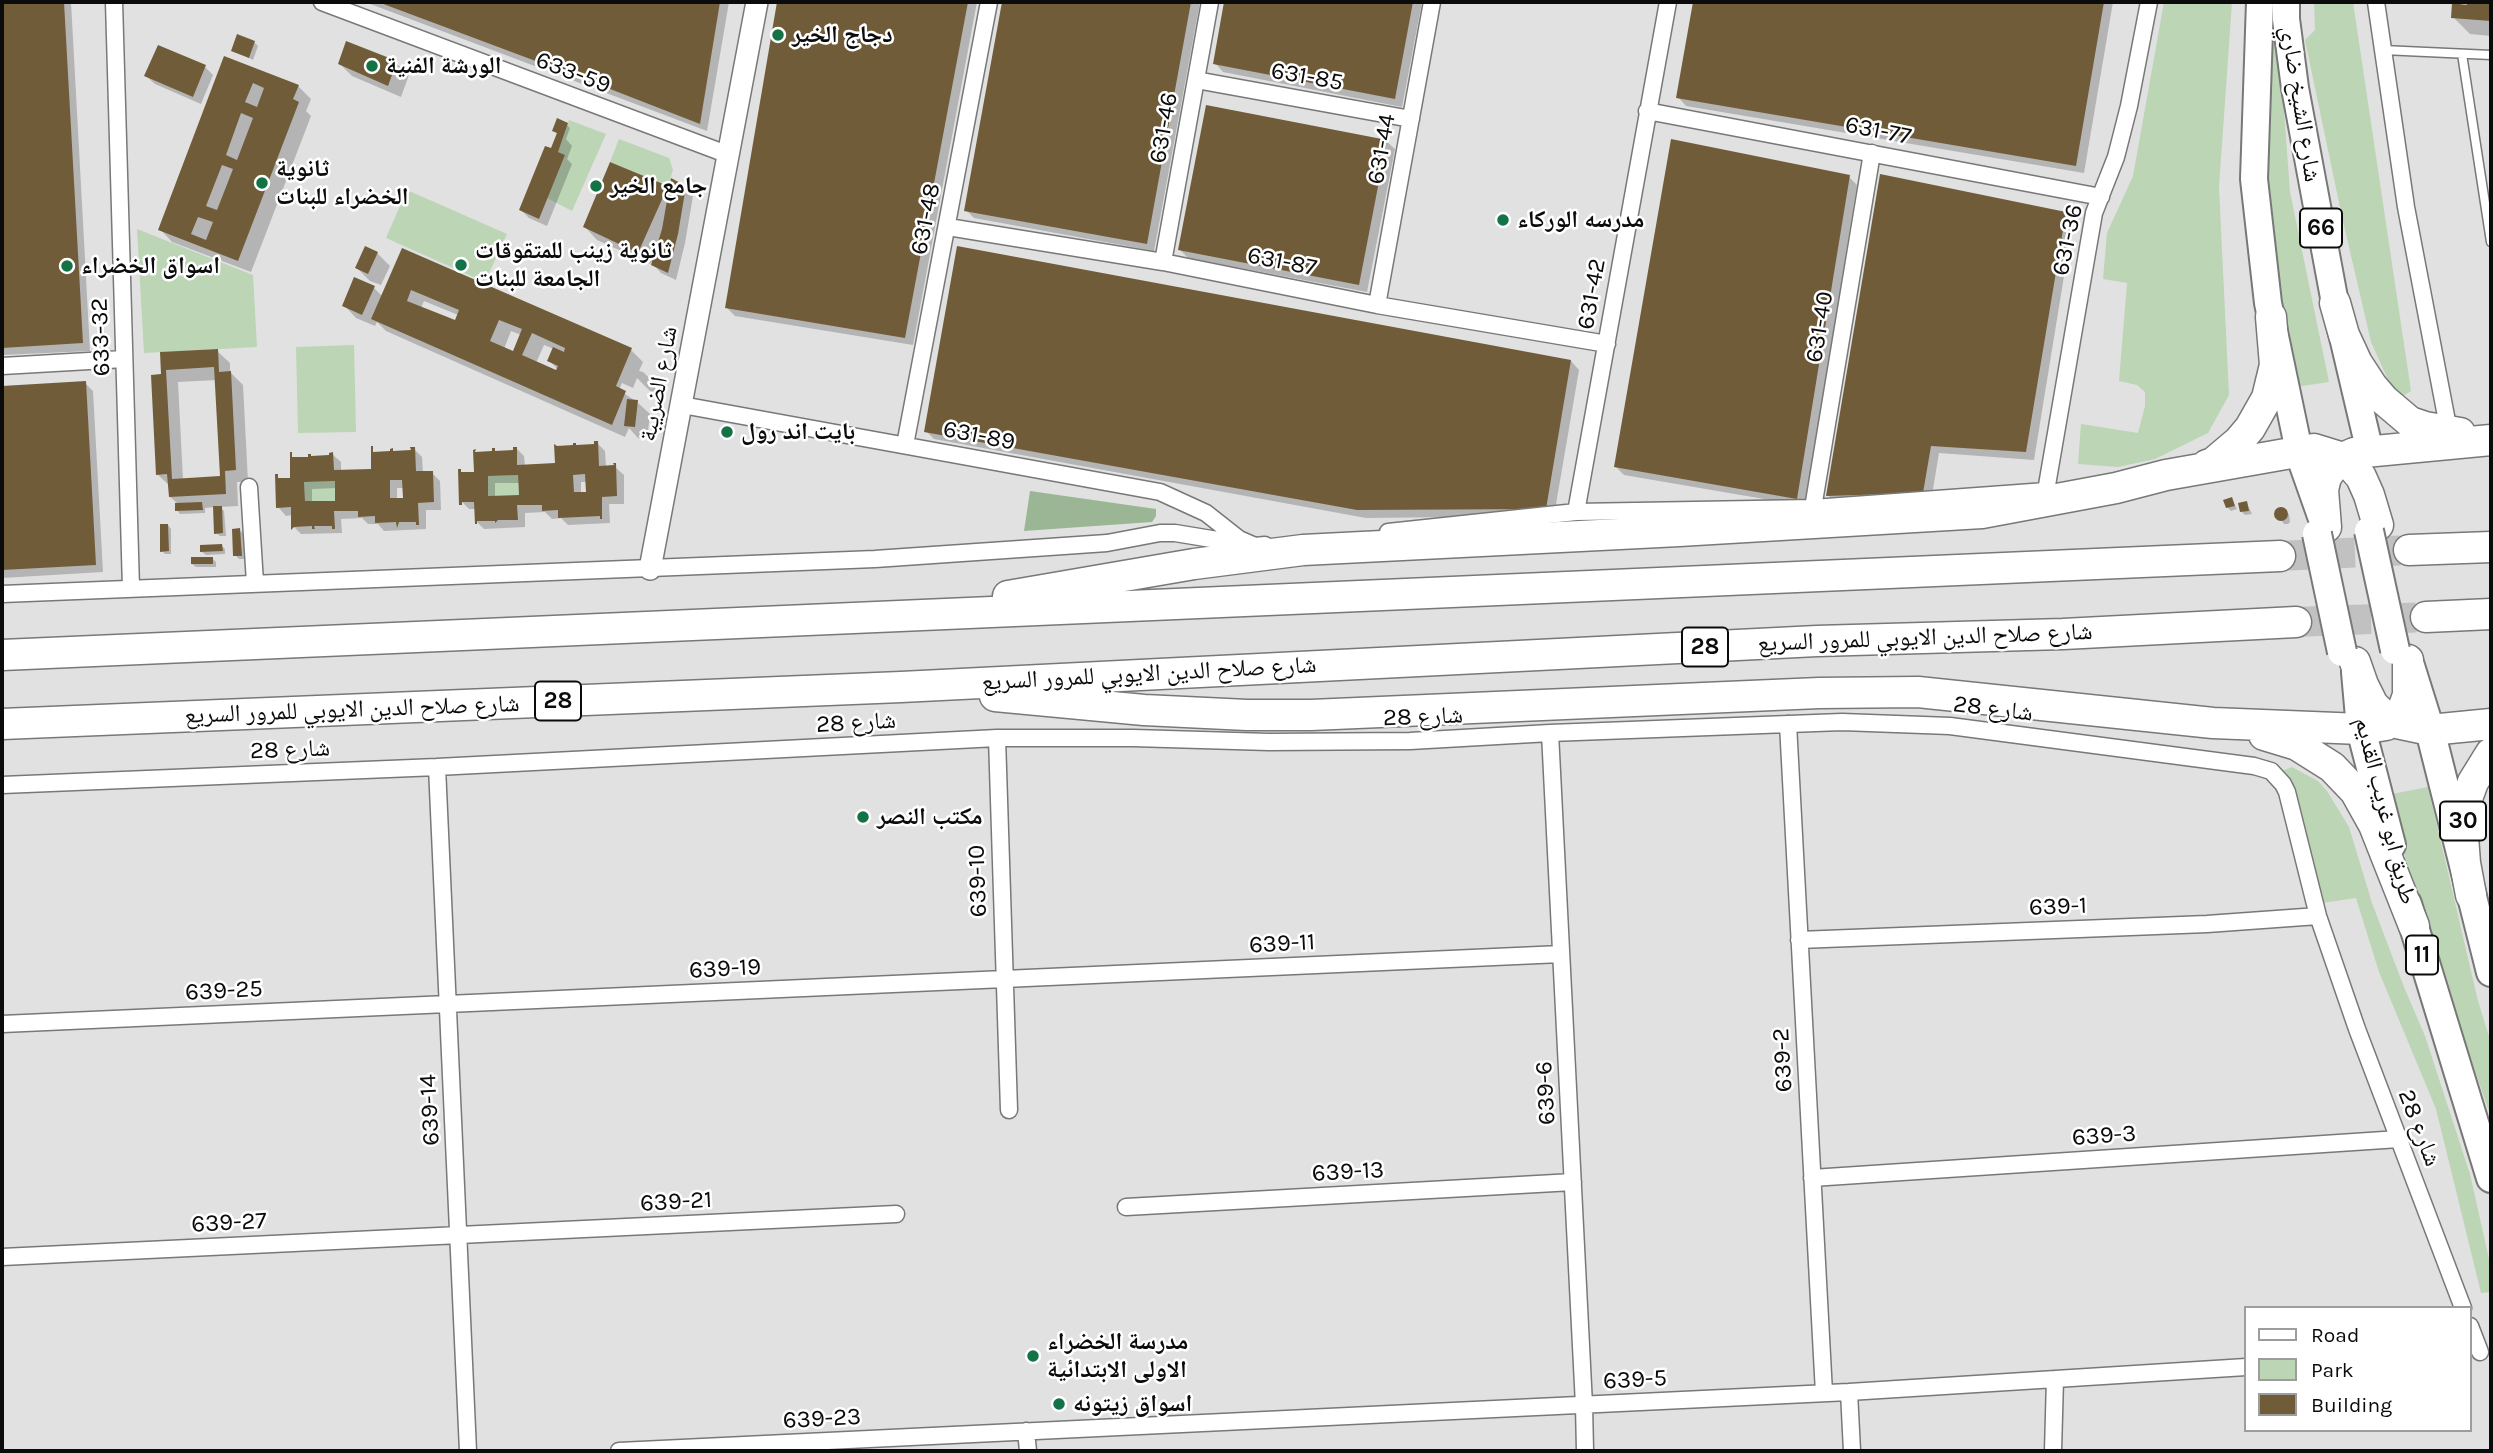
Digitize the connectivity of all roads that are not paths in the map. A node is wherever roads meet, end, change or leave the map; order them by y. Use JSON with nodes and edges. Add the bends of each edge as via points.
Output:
{"nodes":[{"id":1,"x":114,"y":2,"type":"edge"},
{"id":2,"x":322,"y":2,"type":"edge"},
{"id":3,"x":757,"y":2,"type":"edge"},
{"id":4,"x":989,"y":2,"type":"edge"},
{"id":5,"x":1210,"y":2,"type":"edge"},
{"id":6,"x":1432,"y":2,"type":"edge"},
{"id":7,"x":1668,"y":2,"type":"edge"},
{"id":8,"x":2149,"y":2,"type":"edge"},
{"id":9,"x":2260,"y":2,"type":"edge"},
{"id":10,"x":2286,"y":2,"type":"edge"},
{"id":11,"x":2376,"y":2,"type":"edge"},
{"id":12,"x":2383,"y":50,"type":"junction"},
{"id":13,"x":2462,"y":54,"type":"junction"},
{"id":14,"x":2491,"y":55,"type":"edge"},
{"id":15,"x":1196,"y":80,"type":"junction"},
{"id":16,"x":1647,"y":111,"type":"junction"},
{"id":17,"x":1411,"y":119,"type":"junction"},
{"id":18,"x":1872,"y":153,"type":"junction"},
{"id":19,"x":729,"y":155,"type":"junction"},
{"id":20,"x":2101,"y":197,"type":"junction"},
{"id":21,"x":948,"y":227,"type":"junction"},
{"id":22,"x":2491,"y":242,"type":"edge"},
{"id":23,"x":1163,"y":262,"type":"junction"},
{"id":24,"x":2335,"y":303,"type":"junction"},
{"id":25,"x":1377,"y":305,"type":"junction"},
{"id":26,"x":2271,"y":317,"type":"junction"},
{"id":27,"x":1607,"y":344,"type":"junction"},
{"id":28,"x":124,"y":359,"type":"junction"},
{"id":29,"x":2,"y":366,"type":"edge"},
{"id":30,"x":682,"y":405,"type":"junction"},
{"id":31,"x":2450,"y":437,"type":"junction"},
{"id":32,"x":2491,"y":438,"type":"edge"},
{"id":33,"x":905,"y":445,"type":"junction"},
{"id":34,"x":2307,"y":450,"type":"junction"},
{"id":35,"x":2356,"y":454,"type":"junction"},
{"id":36,"x":2166,"y":475,"type":"junction"},
{"id":37,"x":249,"y":487,"type":"dead end"},
{"id":38,"x":1813,"y":508,"type":"junction"},
{"id":39,"x":1576,"y":512,"type":"junction"},
{"id":40,"x":2373,"y":528,"type":"joint"},
{"id":41,"x":2321,"y":531,"type":"junction"},
{"id":42,"x":1255,"y":546,"type":"junction"},
{"id":43,"x":2491,"y":547,"type":"edge"},
{"id":44,"x":1303,"y":550,"type":"junction"},
{"id":45,"x":2409,"y":550,"type":"tunnel mouth"},
{"id":46,"x":2280,"y":556,"type":"tunnel mouth"},
{"id":47,"x":650,"y":569,"type":"junction"},
{"id":48,"x":255,"y":583,"type":"junction"},
{"id":49,"x":131,"y":588,"type":"junction"},
{"id":50,"x":2,"y":594,"type":"edge"},
{"id":51,"x":899,"y":614,"type":"junction"},
{"id":52,"x":2491,"y":614,"type":"edge"},
{"id":53,"x":2426,"y":617,"type":"tunnel mouth"},
{"id":54,"x":2297,"y":622,"type":"tunnel mouth"},
{"id":55,"x":2,"y":655,"type":"edge"},
{"id":56,"x":2402,"y":655,"type":"junction"},
{"id":57,"x":2349,"y":657,"type":"junction"},
{"id":58,"x":901,"y":687,"type":"junction"},
{"id":59,"x":2392,"y":721,"type":"junction"},
{"id":60,"x":2213,"y":723,"type":"junction"},
{"id":61,"x":2,"y":724,"type":"edge"},
{"id":62,"x":1788,"y":724,"type":"junction"},
{"id":63,"x":2491,"y":724,"type":"edge"},
{"id":64,"x":2361,"y":729,"type":"junction"},
{"id":65,"x":2430,"y":730,"type":"junction"},
{"id":66,"x":1550,"y":733,"type":"junction"},
{"id":67,"x":997,"y":738,"type":"junction"},
{"id":68,"x":2491,"y":753,"type":"edge"},
{"id":69,"x":437,"y":767,"type":"junction"},
{"id":70,"x":2,"y":785,"type":"edge"},
{"id":71,"x":2470,"y":895,"type":"junction"},
{"id":72,"x":2318,"y":916,"type":"junction"},
{"id":73,"x":2414,"y":926,"type":"junction"},
{"id":74,"x":1799,"y":940,"type":"junction"},
{"id":75,"x":1561,"y":954,"type":"junction"},
{"id":76,"x":2491,"y":971,"type":"edge"},
{"id":77,"x":1004,"y":979,"type":"junction"},
{"id":78,"x":448,"y":1004,"type":"junction"},
{"id":79,"x":2,"y":1024,"type":"edge"},
{"id":80,"x":1009,"y":1110,"type":"dead end"},
{"id":81,"x":2399,"y":1139,"type":"junction"},
{"id":82,"x":1812,"y":1178,"type":"junction"},
{"id":83,"x":2491,"y":1178,"type":"edge"},
{"id":84,"x":1573,"y":1182,"type":"junction"},
{"id":85,"x":1126,"y":1207,"type":"dead end"},
{"id":86,"x":896,"y":1214,"type":"dead end"},
{"id":87,"x":458,"y":1235,"type":"junction"},
{"id":88,"x":2,"y":1257,"type":"edge"},
{"id":89,"x":2462,"y":1306,"type":"edge"},
{"id":90,"x":2472,"y":1331,"type":"edge"},
{"id":91,"x":2481,"y":1352,"type":"edge"},
{"id":92,"x":2244,"y":1367,"type":"edge"},
{"id":93,"x":2055,"y":1379,"type":"junction"},
{"id":94,"x":1849,"y":1392,"type":"junction"},
{"id":95,"x":1824,"y":1393,"type":"junction"},
{"id":96,"x":1584,"y":1405,"type":"junction"},
{"id":97,"x":1026,"y":1432,"type":"junction"},
{"id":98,"x":468,"y":1451,"type":"edge"},
{"id":99,"x":619,"y":1451,"type":"edge"},
{"id":100,"x":1028,"y":1451,"type":"edge"},
{"id":101,"x":1585,"y":1451,"type":"edge"},
{"id":102,"x":1852,"y":1451,"type":"edge"},
{"id":103,"x":2053,"y":1451,"type":"edge"}],
"edges":[{"from":1,"to":28,"type":"street","name":"633-32"},
{"from":2,"to":19,"type":"street","name":"633-59"},
{"from":3,"to":19,"type":"street","name":"شارع الضريبة"},
{"from":4,"to":21,"type":"street","name":"631-48"},
{"from":5,"to":15,"type":"street","name":"631-46"},
{"from":6,"to":17,"type":"street","name":"631-44"},
{"from":7,"to":16,"type":"street","name":"631-42"},
{"from":8,"to":20,"type":"street","name":"631-36","via":[[2129,106]]},
{"from":9,"to":26,"type":"main road","name":"شارع الشيخ ضاري","via":[[2254,179]]},
{"from":10,"to":24,"type":"main road","name":"شارع الشيخ ضاري","number":"66","via":[[2295,88]]},
{"from":11,"to":12,"type":"street"},
{"from":12,"to":13,"type":"lane"},
{"from":12,"to":31,"type":"street","via":[[2406,207]]},
{"from":13,"to":14,"type":"lane"},
{"from":13,"to":22,"type":"lane"},
{"from":15,"to":17,"type":"street","name":"631-85"},
{"from":15,"to":23,"type":"street","name":"631-46"},
{"from":16,"to":18,"type":"street","name":"631-77"},
{"from":16,"to":27,"type":"street","name":"631-42"},
{"from":17,"to":25,"type":"street","name":"631-44"},
{"from":18,"to":20,"type":"street","name":"631-77"},
{"from":18,"to":38,"type":"street","name":"631-40"},
{"from":19,"to":30,"type":"street","name":"شارع الضريبة"},
{"from":20,"to":38,"type":"street","name":"631-36","via":[[2094,213],[2046,491]]},
{"from":21,"to":23,"type":"street","name":"631-87"},
{"from":21,"to":33,"type":"street","name":"631-48"},
{"from":23,"to":25,"type":"street","name":"631-87"},
{"from":24,"to":31,"type":"highway","via":[[2357,363],[2384,400],[2410,422]]},
{"from":24,"to":35,"type":"main road","name":"شارع الشيخ ضاري","number":"66"},
{"from":25,"to":27,"type":"street","name":"631-87"},
{"from":26,"to":34,"type":"main road","name":"شارع الشيخ ضاري"},
{"from":26,"to":36,"type":"highway","via":[[2275,365],[2267,398],[2250,428],[2213,463]]},
{"from":27,"to":39,"type":"street","name":"631-42"},
{"from":28,"to":29,"type":"street"},
{"from":28,"to":49,"type":"street","name":"633-32"},
{"from":30,"to":33,"type":"street","name":"631-89"},
{"from":30,"to":47,"type":"street","name":"شارع الضريبة"},
{"from":31,"to":32,"type":"highway"},
{"from":31,"to":35,"type":"highway"},
{"from":33,"to":42,"type":"street","name":"631-89","via":[[1160,492],[1199,508],[1232,535]]},
{"from":34,"to":35,"type":"highway"},
{"from":34,"to":36,"type":"highway"},
{"from":34,"to":41,"type":"highway","name":"طريق ابو غريب القديم","number":"11"},
{"from":35,"to":40,"type":"highway"},
{"from":35,"to":41,"type":"highway","via":[[2336,463],[2326,477]]},
{"from":36,"to":44,"type":"highway","via":[[1982,513]]},
{"from":37,"to":48,"type":"street"},
{"from":38,"to":39,"type":"street"},
{"from":39,"to":42,"type":"street"},
{"from":40,"to":56,"type":"highway","bridge":true},
{"from":41,"to":57,"type":"highway","name":"طريق ابو غريب القديم","number":"11","bridge":true},
{"from":42,"to":44,"type":"street"},
{"from":42,"to":47,"type":"street","via":[[1160,533],[1069,546]]},
{"from":43,"to":45,"type":"highway"},
{"from":44,"to":51,"type":"highway"},
{"from":46,"to":51,"type":"highway"},
{"from":47,"to":48,"type":"street"},
{"from":48,"to":49,"type":"street"},
{"from":49,"to":50,"type":"street"},
{"from":51,"to":55,"type":"highway"},
{"from":52,"to":53,"type":"highway"},
{"from":54,"to":58,"type":"highway","name":"شارع صلاح الدين الايوبي للمرور السريع","number":"28"},
{"from":56,"to":59,"type":"highway","via":[[2408,695]]},
{"from":56,"to":65,"type":"highway"},
{"from":57,"to":59,"type":"highway","via":[[2373,705]]},
{"from":57,"to":64,"type":"highway","name":"طريق ابو غريب القديم","number":"11"},
{"from":58,"to":60,"type":"highway","via":[[1115,708],[1247,715],[1918,692]]},
{"from":58,"to":61,"type":"highway","name":"شارع صلاح الدين الايوبي للمرور السريع","number":"28"},
{"from":59,"to":64,"type":"highway"},
{"from":59,"to":65,"type":"highway"},
{"from":60,"to":64,"type":"highway"},
{"from":60,"to":73,"type":"highway","via":[[2297,745],[2332,767],[2355,790],[2374,825]]},
{"from":62,"to":66,"type":"street","name":"شارع 28"},
{"from":62,"to":72,"type":"street","name":"شارع 28","via":[[1950,726],[2263,768],[2278,777],[2287,792]]},
{"from":62,"to":74,"type":"street","name":"639-2"},
{"from":63,"to":65,"type":"highway"},
{"from":64,"to":73,"type":"highway","name":"طريق ابو غريب القديم","number":"11"},
{"from":65,"to":71,"type":"highway"},
{"from":66,"to":67,"type":"street","name":"شارع 28","via":[[1339,743]]},
{"from":66,"to":75,"type":"street","name":"639-6"},
{"from":67,"to":69,"type":"street","name":"شارع 28"},
{"from":67,"to":77,"type":"street","name":"639-10"},
{"from":68,"to":71,"type":"highway","number":"30","via":[[2473,782],[2462,823]]},
{"from":69,"to":70,"type":"street","name":"شارع 28"},
{"from":69,"to":78,"type":"street","name":"639-14"},
{"from":71,"to":76,"type":"highway"},
{"from":72,"to":74,"type":"street","name":"639-1"},
{"from":72,"to":81,"type":"street","name":"شارع 28"},
{"from":73,"to":83,"type":"highway","name":"طريق ابو غريب القديم","number":"11"},
{"from":74,"to":82,"type":"street","name":"639-2"},
{"from":75,"to":77,"type":"street","name":"639-11"},
{"from":75,"to":84,"type":"street","name":"639-6"},
{"from":77,"to":78,"type":"street","name":"639-19"},
{"from":77,"to":80,"type":"street","name":"639-10"},
{"from":78,"to":79,"type":"street","name":"639-25"},
{"from":78,"to":87,"type":"street","name":"639-14"},
{"from":81,"to":82,"type":"street","name":"639-3"},
{"from":81,"to":89,"type":"street","name":"شارع 28"},
{"from":82,"to":95,"type":"street","name":"639-2"},
{"from":84,"to":85,"type":"street","name":"639-13"},
{"from":84,"to":96,"type":"street","name":"639-6"},
{"from":86,"to":87,"type":"street","name":"639-21"},
{"from":87,"to":88,"type":"street","name":"639-27"},
{"from":87,"to":98,"type":"street","name":"639-14"},
{"from":90,"to":91,"type":"street"},
{"from":92,"to":93,"type":"street","name":"639-5"},
{"from":93,"to":94,"type":"street","name":"639-5"},
{"from":93,"to":103,"type":"street"},
{"from":94,"to":95,"type":"street","name":"639-5"},
{"from":94,"to":102,"type":"street"},
{"from":95,"to":96,"type":"street","name":"639-5"},
{"from":96,"to":97,"type":"street","name":"639-5"},
{"from":96,"to":101,"type":"street","name":"639-6"},
{"from":97,"to":99,"type":"street","name":"639-23"},
{"from":97,"to":100,"type":"street"}]}
